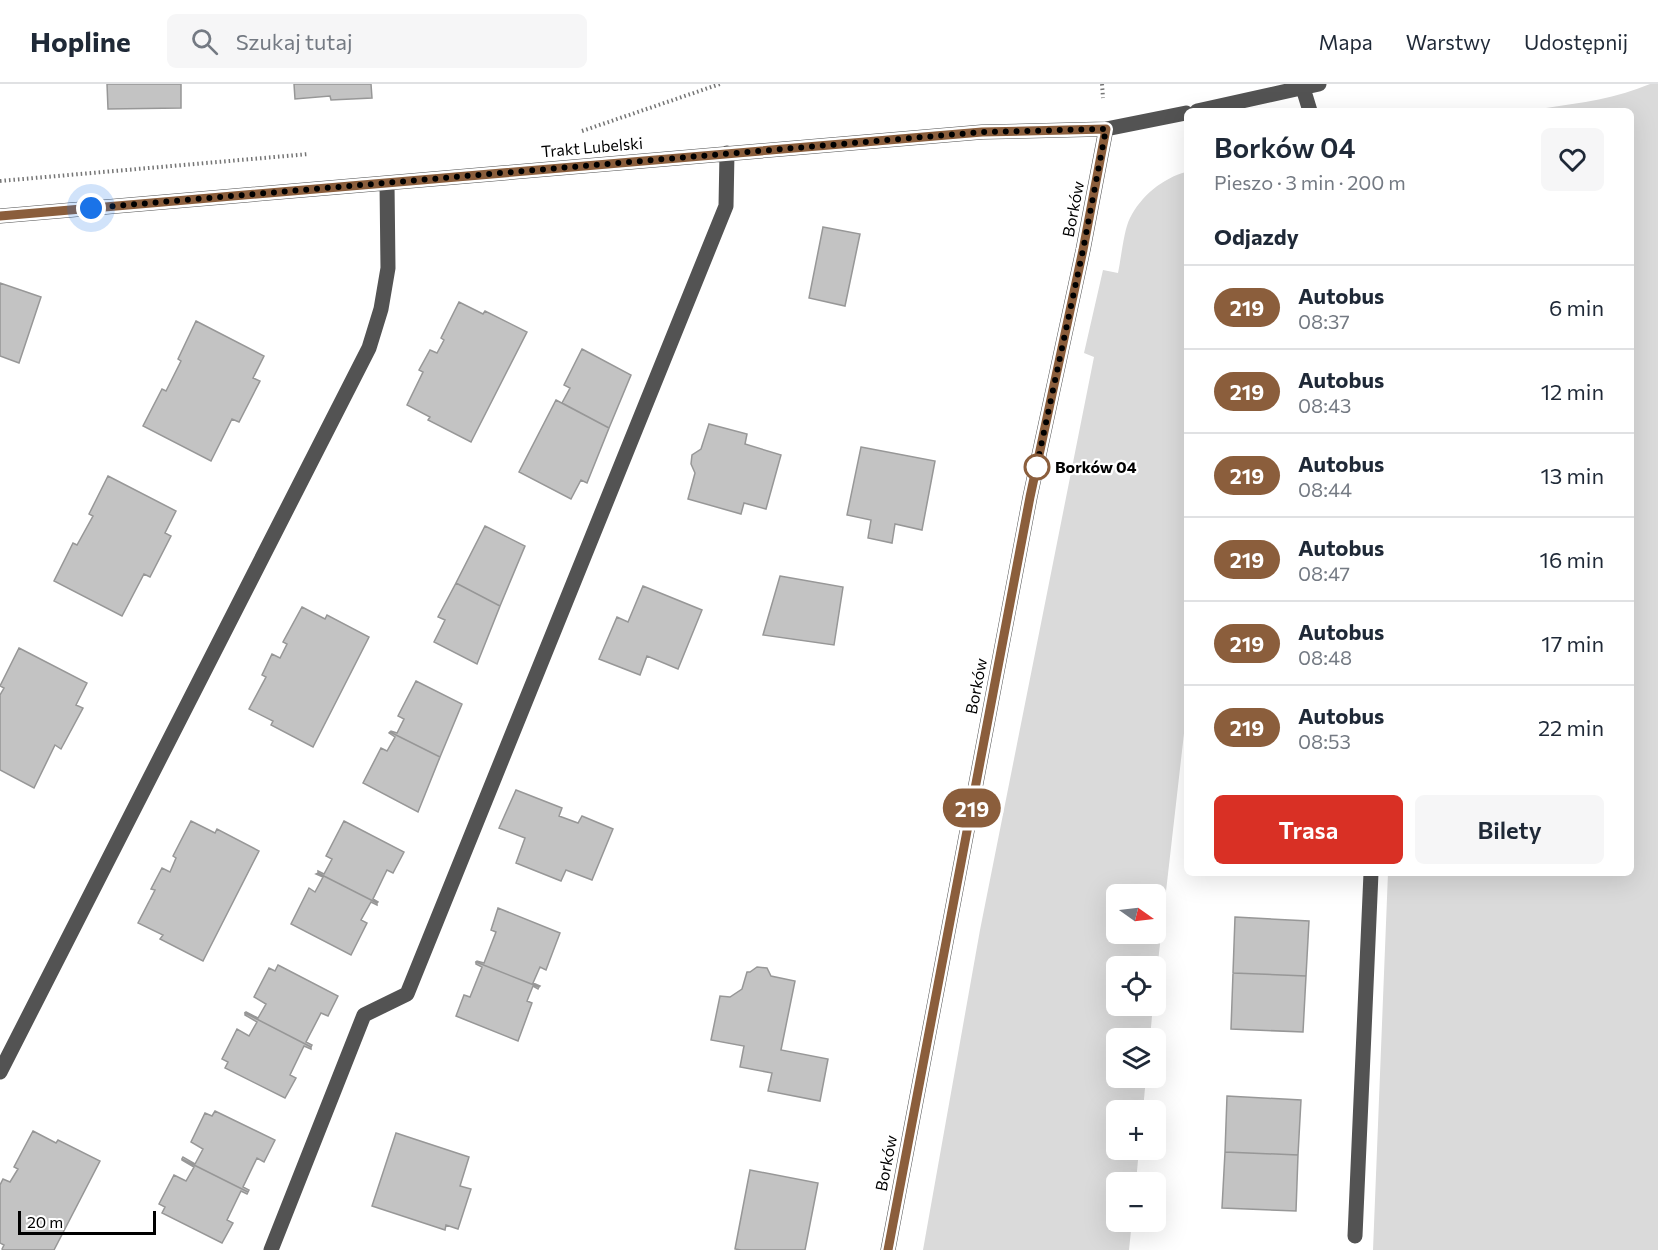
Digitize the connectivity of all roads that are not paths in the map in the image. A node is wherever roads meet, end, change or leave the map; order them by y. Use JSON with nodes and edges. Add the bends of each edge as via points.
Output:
{"nodes":[{"id":1,"x":1319,"y":84,"type":"edge"},
{"id":2,"x":1303,"y":88,"type":"junction"},
{"id":3,"x":1211,"y":108,"type":"edge"},
{"id":4,"x":1309,"y":108,"type":"edge"},
{"id":5,"x":1184,"y":113,"type":"edge"},
{"id":6,"x":1106,"y":129,"type":"junction"},
{"id":7,"x":727,"y":153,"type":"junction"},
{"id":8,"x":387,"y":183,"type":"junction"},
{"id":9,"x":0,"y":216,"type":"edge"},
{"id":10,"x":1371,"y":876,"type":"edge"},
{"id":11,"x":0,"y":1072,"type":"edge"},
{"id":12,"x":1355,"y":1236,"type":"dead end"},
{"id":13,"x":271,"y":1250,"type":"edge"},
{"id":14,"x":888,"y":1250,"type":"edge"}],
"edges":[{"from":1,"to":2,"type":"street"},
{"from":2,"to":3,"type":"street"},
{"from":2,"to":4,"type":"street"},
{"from":5,"to":6,"type":"street","name":"Trakt Lubelski"},
{"from":6,"to":7,"type":"street","name":"Trakt Lubelski","via":[[982,132]]},
{"from":6,"to":14,"type":"street","name":"Borków","via":[[1030,497]]},
{"from":7,"to":8,"type":"street","name":"Trakt Lubelski"},
{"from":7,"to":13,"type":"street","via":[[726,206],[407,994],[364,1015]]},
{"from":8,"to":9,"type":"street","name":"Trakt Lubelski"},
{"from":8,"to":11,"type":"street","via":[[388,268],[369,348]]},
{"from":10,"to":12,"type":"street"}]}
